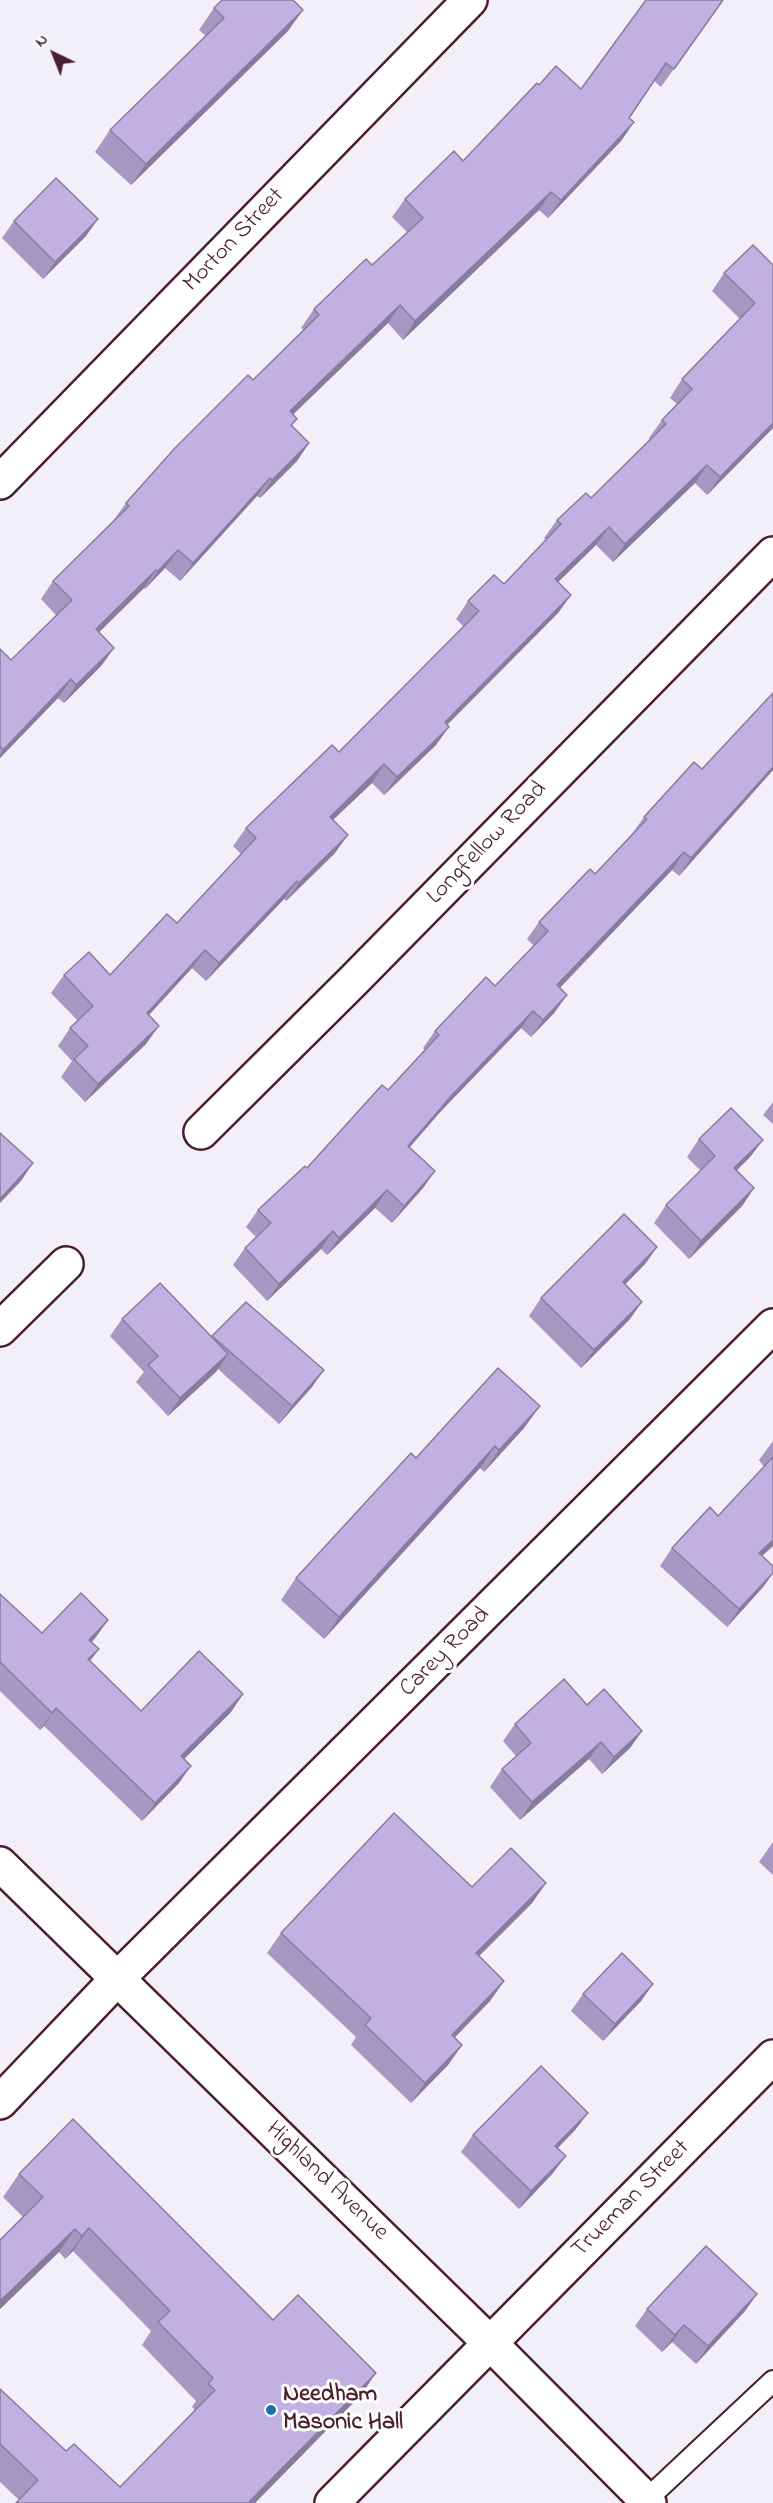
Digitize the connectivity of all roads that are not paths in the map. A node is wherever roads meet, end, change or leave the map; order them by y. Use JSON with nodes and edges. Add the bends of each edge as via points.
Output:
{"nodes":[{"id":1,"x":470,"y":0,"type":"edge"},
{"id":2,"x":0,"y":482,"type":"edge"},
{"id":3,"x":773,"y":554,"type":"edge"},
{"id":4,"x":201,"y":1132,"type":"dead end"},
{"id":5,"x":66,"y":1263,"type":"dead end"},
{"id":6,"x":773,"y":1326,"type":"edge"},
{"id":7,"x":0,"y":1329,"type":"edge"},
{"id":8,"x":0,"y":1864,"type":"edge"},
{"id":9,"x":118,"y":1978,"type":"junction"},
{"id":10,"x":773,"y":2057,"type":"edge"},
{"id":11,"x":0,"y":2102,"type":"edge"},
{"id":12,"x":490,"y":2343,"type":"junction"},
{"id":13,"x":773,"y":2381,"type":"edge"},
{"id":14,"x":647,"y":2501,"type":"edge"},
{"id":15,"x":332,"y":2503,"type":"edge"}],
"edges":[{"from":1,"to":2,"type":"street","name":"Morton Street"},
{"from":3,"to":4,"type":"street","name":"Longfellow Road"},
{"from":5,"to":7,"type":"street"},
{"from":6,"to":9,"type":"street","name":"Carey Road"},
{"from":8,"to":9,"type":"street","name":"Highland Avenue"},
{"from":9,"to":11,"type":"street","name":"Carey Road"},
{"from":9,"to":12,"type":"street","name":"Highland Avenue"},
{"from":10,"to":12,"type":"street","name":"Trueman Street"},
{"from":12,"to":14,"type":"street","name":"Highland Avenue"},
{"from":12,"to":15,"type":"street","name":"Trueman Street"},
{"from":13,"to":14,"type":"lane"}]}
